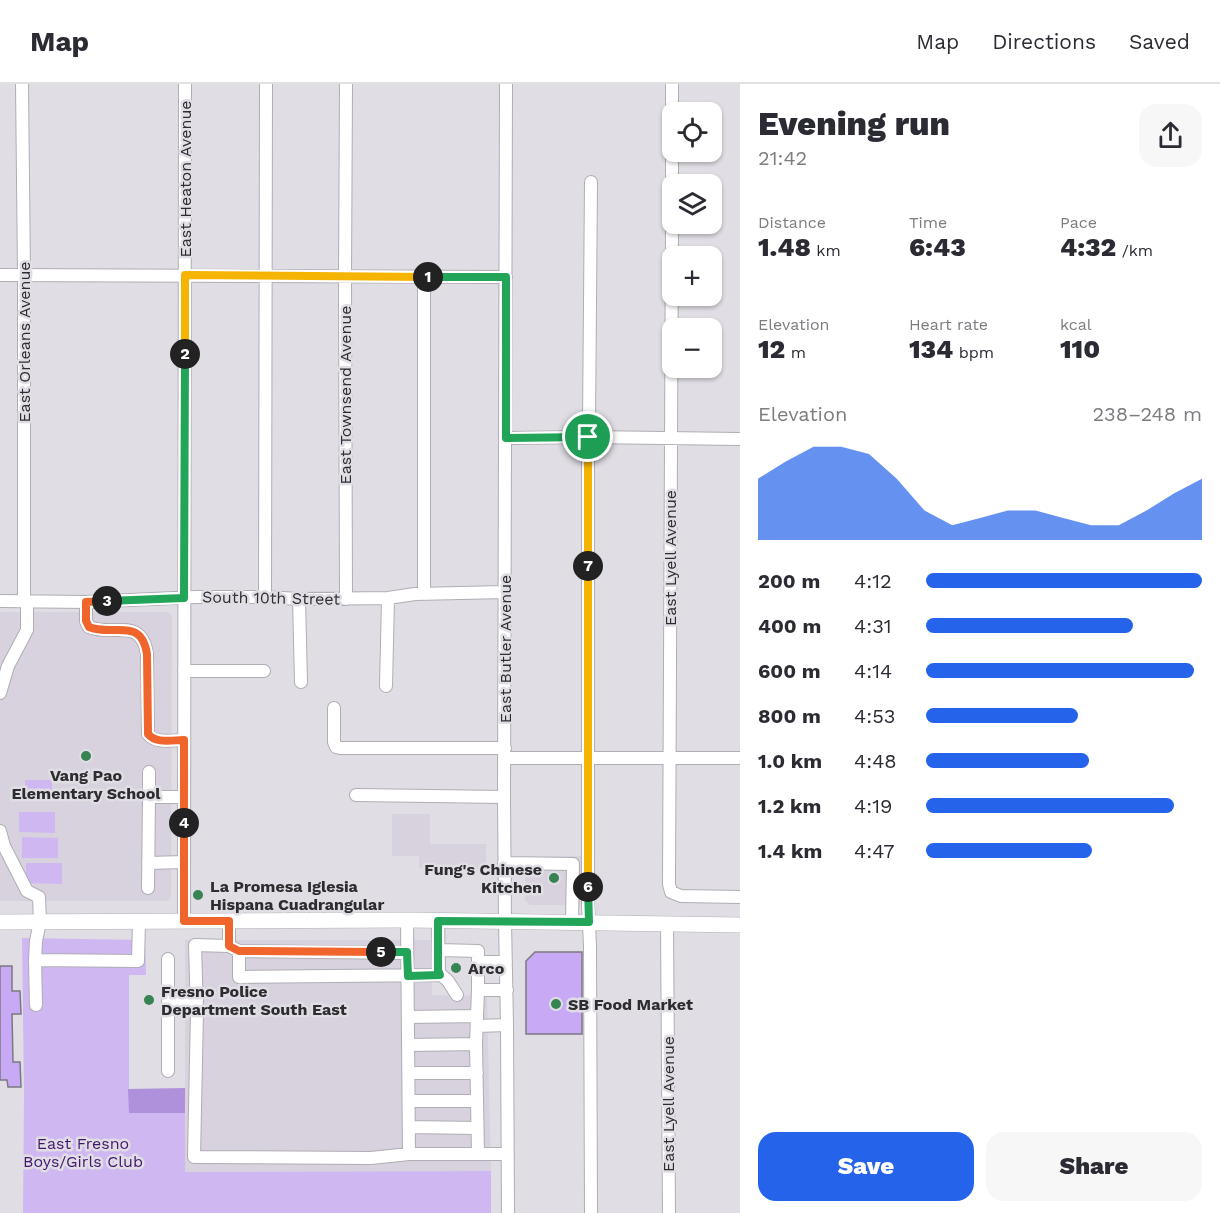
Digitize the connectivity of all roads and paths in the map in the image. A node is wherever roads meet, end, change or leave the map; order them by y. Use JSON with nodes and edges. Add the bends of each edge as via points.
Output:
{"nodes":[{"id":1,"x":22,"y":84,"type":"edge"},
{"id":2,"x":185,"y":84,"type":"edge"},
{"id":3,"x":266,"y":84,"type":"edge"},
{"id":4,"x":346,"y":84,"type":"edge"},
{"id":5,"x":506,"y":84,"type":"edge"},
{"id":6,"x":672,"y":84,"type":"edge"},
{"id":7,"x":672,"y":102,"type":"edge"},
{"id":8,"x":591,"y":182,"type":"dead end"},
{"id":9,"x":672,"y":234,"type":"edge"},
{"id":10,"x":0,"y":275,"type":"edge"},
{"id":11,"x":24,"y":275,"type":"junction"},
{"id":12,"x":185,"y":275,"type":"junction"},
{"id":13,"x":266,"y":276,"type":"junction"},
{"id":14,"x":345,"y":277,"type":"junction"},
{"id":15,"x":424,"y":277,"type":"junction"},
{"id":16,"x":506,"y":277,"type":"junction"},
{"id":17,"x":588,"y":437,"type":"junction"},
{"id":18,"x":506,"y":438,"type":"junction"},
{"id":19,"x":671,"y":438,"type":"junction"},
{"id":20,"x":740,"y":439,"type":"edge"},
{"id":21,"x":505,"y":592,"type":"junction"},
{"id":22,"x":424,"y":594,"type":"junction"},
{"id":23,"x":265,"y":597,"type":"junction"},
{"id":24,"x":184,"y":598,"type":"junction"},
{"id":25,"x":388,"y":598,"type":"junction"},
{"id":26,"x":299,"y":599,"type":"junction"},
{"id":27,"x":346,"y":599,"type":"junction"},
{"id":28,"x":0,"y":601,"type":"edge"},
{"id":29,"x":25,"y":601,"type":"junction"},
{"id":30,"x":86,"y":602,"type":"junction"},
{"id":31,"x":184,"y":671,"type":"junction"},
{"id":32,"x":264,"y":671,"type":"dead end"},
{"id":33,"x":301,"y":682,"type":"dead end"},
{"id":34,"x":386,"y":686,"type":"dead end"},
{"id":35,"x":0,"y":693,"type":"edge"},
{"id":36,"x":334,"y":708,"type":"dead end"},
{"id":37,"x":184,"y":740,"type":"junction"},
{"id":38,"x":505,"y":753,"type":"junction"},
{"id":39,"x":588,"y":758,"type":"junction"},
{"id":40,"x":669,"y":758,"type":"junction"},
{"id":41,"x":740,"y":758,"type":"edge"},
{"id":42,"x":149,"y":772,"type":"dead end"},
{"id":43,"x":356,"y":795,"type":"dead end"},
{"id":44,"x":149,"y":797,"type":"junction"},
{"id":45,"x":184,"y":797,"type":"junction"},
{"id":46,"x":504,"y":797,"type":"junction"},
{"id":47,"x":0,"y":831,"type":"edge"},
{"id":48,"x":184,"y":862,"type":"junction"},
{"id":49,"x":148,"y":863,"type":"junction"},
{"id":50,"x":504,"y":863,"type":"junction"},
{"id":51,"x":148,"y":888,"type":"dead end"},
{"id":52,"x":740,"y":897,"type":"edge"},
{"id":53,"x":407,"y":920,"type":"junction"},
{"id":54,"x":40,"y":921,"type":"junction"},
{"id":55,"x":139,"y":921,"type":"junction"},
{"id":56,"x":184,"y":921,"type":"junction"},
{"id":57,"x":229,"y":921,"type":"junction"},
{"id":58,"x":438,"y":921,"type":"junction"},
{"id":59,"x":505,"y":921,"type":"junction"},
{"id":60,"x":0,"y":922,"type":"edge"},
{"id":61,"x":572,"y":922,"type":"junction"},
{"id":62,"x":589,"y":922,"type":"junction"},
{"id":63,"x":666,"y":923,"type":"junction"},
{"id":64,"x":740,"y":925,"type":"edge"},
{"id":65,"x":234,"y":949,"type":"junction"},
{"id":66,"x":439,"y":950,"type":"junction"},
{"id":67,"x":407,"y":952,"type":"junction"},
{"id":68,"x":168,"y":959,"type":"dead end"},
{"id":69,"x":35,"y":960,"type":"junction"},
{"id":70,"x":478,"y":962,"type":"junction"},
{"id":71,"x":506,"y":962,"type":"junction"},
{"id":72,"x":440,"y":975,"type":"junction"},
{"id":73,"x":408,"y":976,"type":"junction"},
{"id":74,"x":478,"y":990,"type":"junction"},
{"id":75,"x":507,"y":990,"type":"junction"},
{"id":76,"x":457,"y":995,"type":"dead end"},
{"id":77,"x":169,"y":1000,"type":"junction"},
{"id":78,"x":197,"y":1000,"type":"junction"},
{"id":79,"x":36,"y":1005,"type":"dead end"},
{"id":80,"x":408,"y":1017,"type":"junction"},
{"id":81,"x":477,"y":1021,"type":"junction"},
{"id":82,"x":507,"y":1025,"type":"junction"},
{"id":83,"x":477,"y":1044,"type":"junction"},
{"id":84,"x":409,"y":1045,"type":"junction"},
{"id":85,"x":168,"y":1071,"type":"dead end"},
{"id":86,"x":409,"y":1073,"type":"junction"},
{"id":87,"x":477,"y":1073,"type":"junction"},
{"id":88,"x":409,"y":1101,"type":"junction"},
{"id":89,"x":477,"y":1101,"type":"junction"},
{"id":90,"x":409,"y":1127,"type":"junction"},
{"id":91,"x":477,"y":1128,"type":"junction"},
{"id":92,"x":409,"y":1154,"type":"junction"},
{"id":93,"x":478,"y":1154,"type":"junction"},
{"id":94,"x":508,"y":1154,"type":"junction"},
{"id":95,"x":508,"y":1213,"type":"edge"},
{"id":96,"x":591,"y":1213,"type":"edge"},
{"id":97,"x":669,"y":1213,"type":"edge"}],
"edges":[{"from":1,"to":11,"type":"street","name":"East Orleans Avenue"},
{"from":2,"to":12,"type":"street","name":"East Heaton Avenue"},
{"from":3,"to":13,"type":"street"},
{"from":4,"to":14,"type":"street","name":"East Townsend Avenue"},
{"from":5,"to":16,"type":"street","name":"East Butler Avenue"},
{"from":6,"to":7,"type":"street"},
{"from":8,"to":17,"type":"street"},
{"from":9,"to":19,"type":"street","name":"East Lyell Avenue"},
{"from":10,"to":11,"type":"street"},
{"from":11,"to":12,"type":"street"},
{"from":11,"to":29,"type":"street","name":"East Orleans Avenue"},
{"from":12,"to":13,"type":"street"},
{"from":12,"to":24,"type":"street","name":"East Heaton Avenue"},
{"from":13,"to":14,"type":"street"},
{"from":13,"to":23,"type":"street"},
{"from":14,"to":15,"type":"street"},
{"from":14,"to":27,"type":"street","name":"East Townsend Avenue"},
{"from":15,"to":16,"type":"street"},
{"from":15,"to":22,"type":"street"},
{"from":16,"to":18,"type":"street","name":"East Butler Avenue"},
{"from":17,"to":18,"type":"street"},
{"from":17,"to":19,"type":"street"},
{"from":17,"to":39,"type":"street"},
{"from":18,"to":21,"type":"street","name":"East Butler Avenue"},
{"from":19,"to":20,"type":"street"},
{"from":19,"to":40,"type":"street","name":"East Lyell Avenue"},
{"from":21,"to":22,"type":"street","name":"South 10th Street"},
{"from":21,"to":38,"type":"street","name":"East Butler Avenue"},
{"from":22,"to":25,"type":"street","name":"South 10th Street"},
{"from":23,"to":24,"type":"street","name":"South 10th Street"},
{"from":23,"to":26,"type":"street","name":"South 10th Street"},
{"from":24,"to":30,"type":"street","name":"South 10th Street"},
{"from":24,"to":31,"type":"street","name":"East Heaton Avenue"},
{"from":25,"to":27,"type":"street","name":"South 10th Street"},
{"from":25,"to":34,"type":"street"},
{"from":26,"to":27,"type":"street","name":"South 10th Street"},
{"from":26,"to":33,"type":"street"},
{"from":28,"to":29,"type":"street","name":"South 10th Street"},
{"from":29,"to":30,"type":"street","name":"South 10th Street"},
{"from":29,"to":35,"type":"street","name":"East Orleans Avenue","via":[[27,630],[8,666]]},
{"from":30,"to":37,"type":"street","via":[[89,627],[133,631],[144,642],[148,734],[157,741]]},
{"from":31,"to":32,"type":"street"},
{"from":31,"to":37,"type":"street","name":"East Heaton Avenue"},
{"from":36,"to":38,"type":"street","via":[[336,747]]},
{"from":37,"to":45,"type":"street","name":"East Heaton Avenue"},
{"from":38,"to":39,"type":"street"},
{"from":38,"to":46,"type":"street","name":"East Butler Avenue"},
{"from":39,"to":40,"type":"street"},
{"from":39,"to":62,"type":"street"},
{"from":40,"to":41,"type":"street"},
{"from":40,"to":52,"type":"street","name":"East Lyell Avenue","via":[[671,892],[681,896]]},
{"from":42,"to":44,"type":"street"},
{"from":43,"to":46,"type":"street"},
{"from":44,"to":45,"type":"street"},
{"from":44,"to":49,"type":"street"},
{"from":45,"to":48,"type":"street","name":"East Heaton Avenue"},
{"from":46,"to":50,"type":"street","name":"East Butler Avenue"},
{"from":47,"to":54,"type":"street","via":[[27,891],[39,897]]},
{"from":48,"to":49,"type":"street"},
{"from":48,"to":56,"type":"street","name":"East Heaton Avenue"},
{"from":49,"to":51,"type":"street"},
{"from":50,"to":59,"type":"street","name":"East Butler Avenue"},
{"from":50,"to":61,"type":"street","via":[[573,864]]},
{"from":53,"to":57,"type":"main road"},
{"from":53,"to":58,"type":"main road"},
{"from":53,"to":67,"type":"street"},
{"from":54,"to":55,"type":"main road"},
{"from":54,"to":60,"type":"main road"},
{"from":54,"to":69,"type":"street"},
{"from":55,"to":56,"type":"main road"},
{"from":55,"to":69,"type":"street","via":[[138,961]]},
{"from":56,"to":57,"type":"main road"},
{"from":57,"to":65,"type":"street"},
{"from":58,"to":59,"type":"main road"},
{"from":58,"to":66,"type":"street"},
{"from":59,"to":61,"type":"main road"},
{"from":59,"to":71,"type":"street","name":"East Butler Avenue"},
{"from":61,"to":62,"type":"main road"},
{"from":62,"to":63,"type":"main road"},
{"from":62,"to":96,"type":"street"},
{"from":63,"to":64,"type":"main road"},
{"from":63,"to":97,"type":"street","name":"East Lyell Avenue"},
{"from":65,"to":67,"type":"street"},
{"from":65,"to":73,"type":"street","via":[[239,977]]},
{"from":65,"to":78,"type":"street","via":[[195,945]]},
{"from":66,"to":70,"type":"street","via":[[478,951]]},
{"from":66,"to":72,"type":"street"},
{"from":67,"to":73,"type":"street"},
{"from":68,"to":77,"type":"street"},
{"from":69,"to":79,"type":"street"},
{"from":70,"to":71,"type":"street"},
{"from":70,"to":74,"type":"street"},
{"from":71,"to":75,"type":"street","name":"East Butler Avenue"},
{"from":72,"to":73,"type":"street"},
{"from":72,"to":76,"type":"street"},
{"from":73,"to":80,"type":"street"},
{"from":74,"to":75,"type":"street"},
{"from":74,"to":81,"type":"street"},
{"from":75,"to":82,"type":"street","name":"East Butler Avenue"},
{"from":77,"to":78,"type":"street"},
{"from":77,"to":85,"type":"street"},
{"from":78,"to":92,"type":"street","via":[[194,1157],[371,1158]]},
{"from":80,"to":81,"type":"street"},
{"from":80,"to":84,"type":"street"},
{"from":81,"to":82,"type":"street"},
{"from":81,"to":83,"type":"street"},
{"from":82,"to":94,"type":"street","name":"East Butler Avenue"},
{"from":83,"to":84,"type":"street"},
{"from":83,"to":87,"type":"street"},
{"from":84,"to":86,"type":"street"},
{"from":86,"to":87,"type":"street"},
{"from":86,"to":88,"type":"street"},
{"from":87,"to":89,"type":"street"},
{"from":88,"to":89,"type":"street"},
{"from":88,"to":90,"type":"street"},
{"from":89,"to":91,"type":"street"},
{"from":90,"to":91,"type":"street"},
{"from":90,"to":92,"type":"street"},
{"from":91,"to":93,"type":"street"},
{"from":92,"to":93,"type":"street"},
{"from":93,"to":94,"type":"street"},
{"from":94,"to":95,"type":"street","name":"East Butler Avenue"}]}
